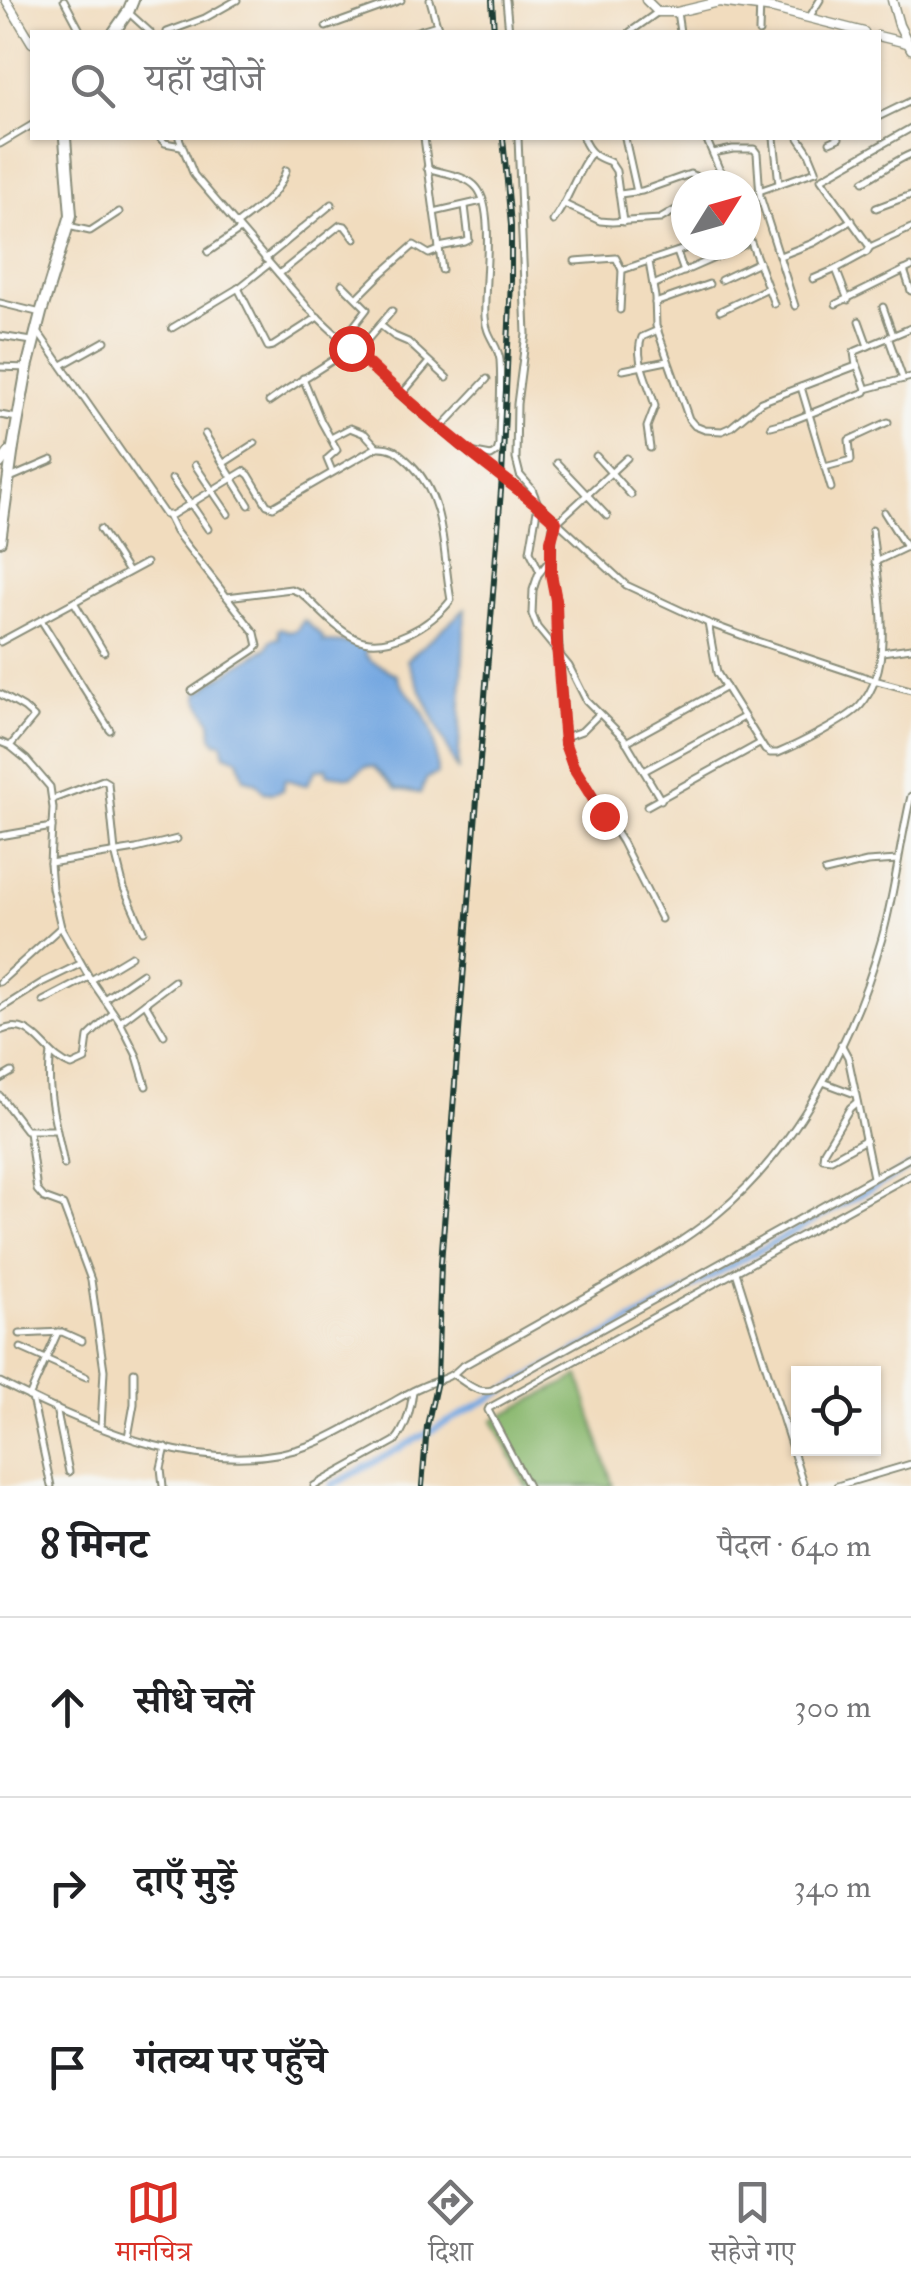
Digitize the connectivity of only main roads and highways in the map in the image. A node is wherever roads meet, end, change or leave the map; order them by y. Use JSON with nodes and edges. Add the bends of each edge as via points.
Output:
{"nodes":[{"id":1,"x":133,"y":0,"type":"edge"},
{"id":2,"x":115,"y":30,"type":"edge"},
{"id":3,"x":65,"y":140,"type":"edge"},
{"id":4,"x":0,"y":541,"type":"edge"}],
"edges":[{"from":1,"to":2,"type":"highway"},
{"from":3,"to":4,"type":"highway","via":[[72,203],[27,368]]}]}
